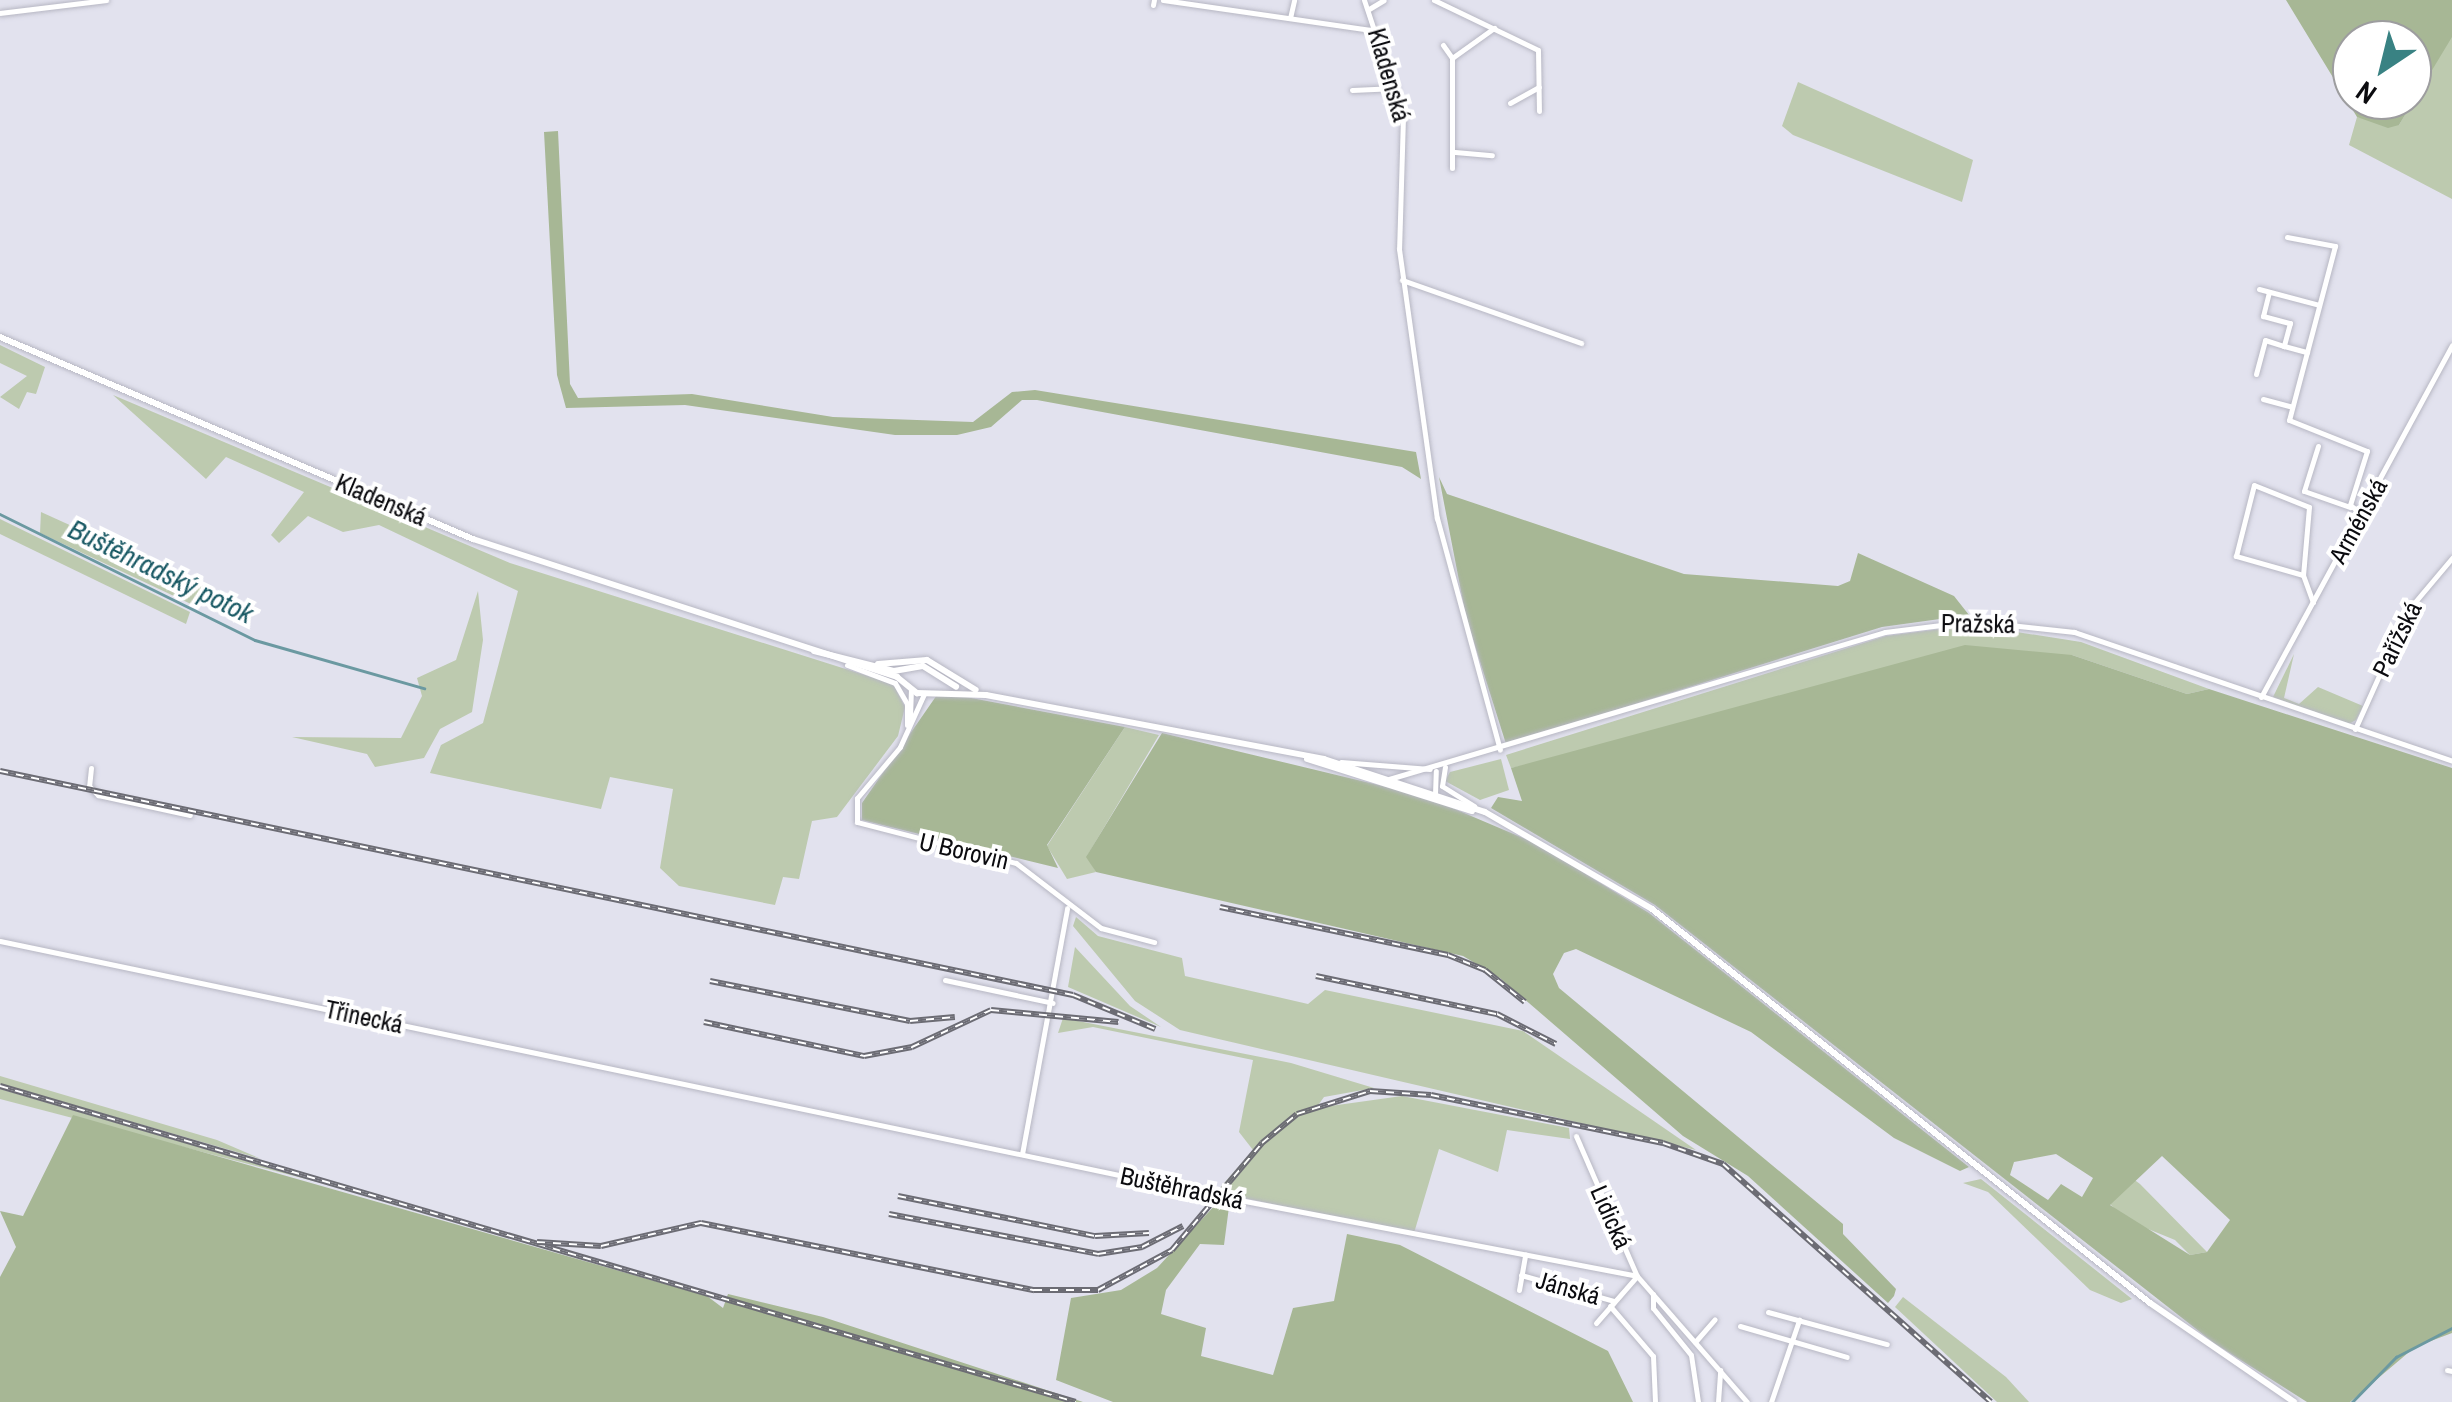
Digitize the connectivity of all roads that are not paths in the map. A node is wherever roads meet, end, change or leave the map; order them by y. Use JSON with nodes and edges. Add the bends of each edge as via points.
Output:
{"nodes":[{"id":1,"x":106,"y":0,"type":"edge"},
{"id":2,"x":1163,"y":0,"type":"edge"},
{"id":3,"x":1294,"y":0,"type":"edge"},
{"id":4,"x":1364,"y":0,"type":"edge"},
{"id":5,"x":1384,"y":0,"type":"edge"},
{"id":6,"x":1438,"y":1,"type":"edge"},
{"id":7,"x":1368,"y":9,"type":"junction"},
{"id":8,"x":0,"y":14,"type":"edge"},
{"id":9,"x":1290,"y":18,"type":"junction"},
{"id":10,"x":1494,"y":27,"type":"junction"},
{"id":11,"x":1380,"y":31,"type":"junction"},
{"id":12,"x":1443,"y":45,"type":"dead end"},
{"id":13,"x":1452,"y":58,"type":"junction"},
{"id":14,"x":1539,"y":87,"type":"junction"},
{"id":15,"x":1396,"y":88,"type":"junction"},
{"id":16,"x":1352,"y":90,"type":"dead end"},
{"id":17,"x":1510,"y":104,"type":"dead end"},
{"id":18,"x":1539,"y":110,"type":"dead end"},
{"id":19,"x":1454,"y":152,"type":"junction"},
{"id":20,"x":1492,"y":155,"type":"dead end"},
{"id":21,"x":1452,"y":168,"type":"dead end"},
{"id":22,"x":2287,"y":237,"type":"dead end"},
{"id":23,"x":1402,"y":280,"type":"junction"},
{"id":24,"x":2259,"y":289,"type":"dead end"},
{"id":25,"x":2269,"y":292,"type":"junction"},
{"id":26,"x":2319,"y":305,"type":"junction"},
{"id":27,"x":0,"y":337,"type":"edge"},
{"id":28,"x":1582,"y":343,"type":"dead end"},
{"id":29,"x":2452,"y":345,"type":"edge"},
{"id":30,"x":2284,"y":346,"type":"junction"},
{"id":31,"x":2307,"y":352,"type":"junction"},
{"id":32,"x":2256,"y":374,"type":"dead end"},
{"id":33,"x":2263,"y":399,"type":"dead end"},
{"id":34,"x":2292,"y":408,"type":"junction"},
{"id":35,"x":2318,"y":446,"type":"dead end"},
{"id":36,"x":2350,"y":507,"type":"junction"},
{"id":37,"x":2362,"y":514,"type":"junction"},
{"id":38,"x":2452,"y":558,"type":"edge"},
{"id":39,"x":2303,"y":575,"type":"junction"},
{"id":40,"x":2313,"y":602,"type":"junction"},
{"id":41,"x":770,"y":640,"type":"junction"},
{"id":42,"x":857,"y":662,"type":"junction"},
{"id":43,"x":847,"y":665,"type":"junction"},
{"id":44,"x":912,"y":670,"type":"junction"},
{"id":45,"x":935,"y":676,"type":"junction"},
{"id":46,"x":910,"y":687,"type":"junction"},
{"id":47,"x":933,"y":689,"type":"junction"},
{"id":48,"x":924,"y":694,"type":"junction"},
{"id":49,"x":986,"y":695,"type":"junction"},
{"id":50,"x":2262,"y":697,"type":"junction"},
{"id":51,"x":2355,"y":730,"type":"junction"},
{"id":52,"x":907,"y":732,"type":"junction"},
{"id":53,"x":1274,"y":750,"type":"junction"},
{"id":54,"x":1500,"y":750,"type":"junction"},
{"id":55,"x":2452,"y":761,"type":"edge"},
{"id":56,"x":1340,"y":762,"type":"junction"},
{"id":57,"x":91,"y":768,"type":"dead end"},
{"id":58,"x":1441,"y":768,"type":"junction"},
{"id":59,"x":1366,"y":776,"type":"junction"},
{"id":60,"x":1401,"y":779,"type":"junction"},
{"id":61,"x":1433,"y":790,"type":"junction"},
{"id":62,"x":1440,"y":798,"type":"junction"},
{"id":63,"x":1485,"y":812,"type":"junction"},
{"id":64,"x":190,"y":815,"type":"dead end"},
{"id":65,"x":1506,"y":823,"type":"junction"},
{"id":66,"x":1067,"y":908,"type":"junction"},
{"id":67,"x":0,"y":941,"type":"edge"},
{"id":68,"x":1154,"y":942,"type":"dead end"},
{"id":69,"x":945,"y":980,"type":"dead end"},
{"id":70,"x":1054,"y":1003,"type":"junction"},
{"id":71,"x":729,"y":1092,"type":"joint"},
{"id":72,"x":1576,"y":1136,"type":"dead end"},
{"id":73,"x":1022,"y":1154,"type":"junction"},
{"id":74,"x":1525,"y":1256,"type":"junction"},
{"id":75,"x":1521,"y":1274,"type":"junction"},
{"id":76,"x":1637,"y":1276,"type":"junction"},
{"id":77,"x":1519,"y":1290,"type":"dead end"},
{"id":78,"x":1653,"y":1294,"type":"junction"},
{"id":79,"x":1612,"y":1303,"type":"junction"},
{"id":80,"x":1768,"y":1312,"type":"dead end"},
{"id":81,"x":1715,"y":1319,"type":"dead end"},
{"id":82,"x":1799,"y":1320,"type":"junction"},
{"id":83,"x":1596,"y":1322,"type":"dead end"},
{"id":84,"x":1740,"y":1326,"type":"dead end"},
{"id":85,"x":1695,"y":1342,"type":"junction"},
{"id":86,"x":1792,"y":1342,"type":"junction"},
{"id":87,"x":1887,"y":1344,"type":"dead end"},
{"id":88,"x":1846,"y":1357,"type":"dead end"},
{"id":89,"x":1720,"y":1370,"type":"junction"},
{"id":90,"x":1655,"y":1402,"type":"edge"},
{"id":91,"x":1698,"y":1402,"type":"edge"},
{"id":92,"x":1718,"y":1402,"type":"edge"},
{"id":93,"x":1747,"y":1402,"type":"edge"},
{"id":94,"x":1772,"y":1402,"type":"edge"},
{"id":95,"x":2294,"y":1402,"type":"edge"}],
"edges":[{"from":1,"to":8,"type":"street"},
{"from":2,"to":9,"type":"street"},
{"from":3,"to":9,"type":"street"},
{"from":4,"to":7,"type":"street","name":"Kladenská"},
{"from":5,"to":7,"type":"street"},
{"from":6,"to":10,"type":"street"},
{"from":7,"to":11,"type":"street","name":"Kladenská"},
{"from":9,"to":11,"type":"street"},
{"from":10,"to":13,"type":"street"},
{"from":10,"to":14,"type":"street","via":[[1538,50]]},
{"from":11,"to":15,"type":"street","name":"Kladenská"},
{"from":12,"to":13,"type":"street"},
{"from":13,"to":19,"type":"street"},
{"from":14,"to":17,"type":"street"},
{"from":14,"to":18,"type":"street"},
{"from":15,"to":16,"type":"street"},
{"from":15,"to":23,"type":"street","name":"Kladenská","via":[[1406,151]]},
{"from":19,"to":20,"type":"street"},
{"from":19,"to":21,"type":"street"},
{"from":22,"to":26,"type":"street","via":[[2334,246]]},
{"from":23,"to":28,"type":"street"},
{"from":23,"to":54,"type":"street","name":"Kladenská","via":[[1438,518]]},
{"from":24,"to":25,"type":"street"},
{"from":25,"to":26,"type":"street"},
{"from":25,"to":30,"type":"street","via":[[2263,316],[2290,322]]},
{"from":26,"to":31,"type":"street"},
{"from":27,"to":41,"type":"main road","name":"Kladenská","via":[[473,539]]},
{"from":29,"to":37,"type":"street","name":"Arménská"},
{"from":30,"to":31,"type":"street"},
{"from":30,"to":32,"type":"street","via":[[2265,340]]},
{"from":31,"to":34,"type":"street"},
{"from":33,"to":34,"type":"street"},
{"from":34,"to":36,"type":"street","via":[[2289,420],[2367,451]]},
{"from":35,"to":36,"type":"street","via":[[2304,491]]},
{"from":36,"to":37,"type":"street"},
{"from":37,"to":40,"type":"street","name":"Arménská"},
{"from":38,"to":51,"type":"street","name":"Pařížská","via":[[2409,609]]},
{"from":39,"to":39,"type":"street","via":[[2236,556],[2254,485],[2310,506]]},
{"from":39,"to":40,"type":"street"},
{"from":40,"to":50,"type":"street","name":"Arménská"},
{"from":41,"to":42,"type":"main road"},
{"from":41,"to":43,"type":"main road"},
{"from":42,"to":44,"type":"main road"},
{"from":42,"to":49,"type":"main road","via":[[927,660]]},
{"from":43,"to":46,"type":"main road"},
{"from":43,"to":52,"type":"street","via":[[895,683],[907,704]]},
{"from":44,"to":45,"type":"main road","via":[[924,666]]},
{"from":44,"to":46,"type":"main road"},
{"from":45,"to":47,"type":"main road"},
{"from":45,"to":49,"type":"main road"},
{"from":46,"to":48,"type":"main road"},
{"from":46,"to":52,"type":"street"},
{"from":47,"to":48,"type":"main road"},
{"from":47,"to":49,"type":"main road"},
{"from":48,"to":52,"type":"street"},
{"from":49,"to":53,"type":"main road"},
{"from":50,"to":51,"type":"street","name":"Pražská"},
{"from":50,"to":54,"type":"street","name":"Pražská","via":[[2074,632],[1930,623]]},
{"from":51,"to":55,"type":"street","name":"Pražská"},
{"from":52,"to":66,"type":"street","name":"U Borovin","via":[[857,798],[857,822],[1016,862]]},
{"from":53,"to":56,"type":"main road"},
{"from":53,"to":59,"type":"main road"},
{"from":54,"to":58,"type":"street","name":"Pražská"},
{"from":56,"to":58,"type":"street"},
{"from":56,"to":60,"type":"main road"},
{"from":57,"to":64,"type":"street","via":[[89,786],[98,795]]},
{"from":58,"to":60,"type":"street","name":"Pražská"},
{"from":58,"to":61,"type":"street"},
{"from":58,"to":63,"type":"street","via":[[1444,788]]},
{"from":59,"to":60,"type":"street"},
{"from":59,"to":62,"type":"main road"},
{"from":60,"to":61,"type":"main road"},
{"from":61,"to":62,"type":"street"},
{"from":61,"to":63,"type":"main road"},
{"from":62,"to":65,"type":"main road"},
{"from":63,"to":65,"type":"main road"},
{"from":65,"to":95,"type":"main road","via":[[1652,909],[2235,1364]]},
{"from":66,"to":68,"type":"street","name":"U Borovin","via":[[1108,931]]},
{"from":66,"to":70,"type":"street"},
{"from":67,"to":71,"type":"street","name":"Třinecká"},
{"from":69,"to":70,"type":"street"},
{"from":70,"to":73,"type":"street"},
{"from":71,"to":73,"type":"street","name":"Buštěhradská"},
{"from":72,"to":76,"type":"street","name":"Lidická"},
{"from":73,"to":74,"type":"street","name":"Buštěhradská","bridge":true},
{"from":74,"to":75,"type":"street","name":"Jánská"},
{"from":74,"to":76,"type":"street","name":"Buštěhradská"},
{"from":75,"to":77,"type":"street","name":"Jánská"},
{"from":75,"to":79,"type":"street","name":"Jánská"},
{"from":76,"to":78,"type":"street","name":"Lidická"},
{"from":76,"to":79,"type":"street"},
{"from":78,"to":85,"type":"street","name":"Lidická"},
{"from":78,"to":91,"type":"street","name":"Lidická","via":[[1653,1308],[1687,1349]]},
{"from":79,"to":83,"type":"street"},
{"from":79,"to":90,"type":"street","name":"Jánská","via":[[1653,1356]]},
{"from":80,"to":82,"type":"street"},
{"from":81,"to":85,"type":"street"},
{"from":82,"to":86,"type":"street"},
{"from":82,"to":87,"type":"street"},
{"from":84,"to":86,"type":"street"},
{"from":85,"to":89,"type":"street","name":"Lidická"},
{"from":86,"to":88,"type":"street"},
{"from":86,"to":94,"type":"street"},
{"from":89,"to":92,"type":"street"},
{"from":89,"to":93,"type":"street","name":"Lidická"}]}
